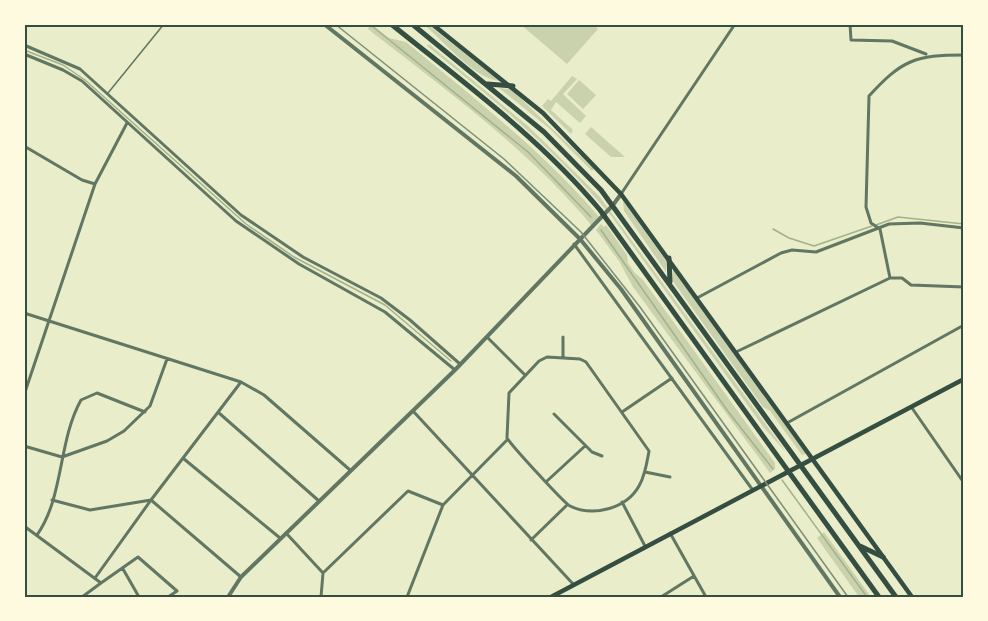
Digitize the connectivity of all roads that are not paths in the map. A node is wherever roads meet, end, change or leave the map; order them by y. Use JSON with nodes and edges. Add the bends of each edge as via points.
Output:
{"nodes":[{"id":1,"x":164,"y":24,"type":"edge"},
{"id":2,"x":324,"y":24,"type":"edge"},
{"id":3,"x":391,"y":24,"type":"edge"},
{"id":4,"x":412,"y":24,"type":"edge"},
{"id":5,"x":432,"y":24,"type":"edge"},
{"id":6,"x":735,"y":24,"type":"edge"},
{"id":7,"x":850,"y":24,"type":"edge"},
{"id":8,"x":427,"y":36,"type":"junction"},
{"id":9,"x":24,"y":45,"type":"edge"},
{"id":10,"x":424,"y":51,"type":"junction"},
{"id":11,"x":24,"y":54,"type":"edge"},
{"id":12,"x":927,"y":55,"type":"junction"},
{"id":13,"x":964,"y":55,"type":"edge"},
{"id":14,"x":486,"y":84,"type":"junction"},
{"id":15,"x":513,"y":87,"type":"junction"},
{"id":16,"x":107,"y":94,"type":"junction"},
{"id":17,"x":126,"y":112,"type":"junction"},
{"id":18,"x":121,"y":117,"type":"junction"},
{"id":19,"x":127,"y":123,"type":"junction"},
{"id":20,"x":24,"y":146,"type":"edge"},
{"id":21,"x":158,"y":147,"type":"junction"},
{"id":22,"x":95,"y":184,"type":"junction"},
{"id":23,"x":621,"y":194,"type":"junction"},
{"id":24,"x":613,"y":205,"type":"junction"},
{"id":25,"x":604,"y":214,"type":"junction"},
{"id":26,"x":249,"y":226,"type":"junction"},
{"id":27,"x":964,"y":228,"type":"edge"},
{"id":28,"x":880,"y":229,"type":"junction"},
{"id":29,"x":580,"y":238,"type":"junction"},
{"id":30,"x":574,"y":244,"type":"junction"},
{"id":31,"x":669,"y":258,"type":"junction"},
{"id":32,"x":890,"y":278,"type":"junction"},
{"id":33,"x":670,"y":284,"type":"junction"},
{"id":34,"x":964,"y":287,"type":"edge"},
{"id":35,"x":697,"y":298,"type":"junction"},
{"id":36,"x":633,"y":306,"type":"junction"},
{"id":37,"x":388,"y":308,"type":"junction"},
{"id":38,"x":624,"y":312,"type":"junction"},
{"id":39,"x":24,"y":313,"type":"edge"},
{"id":40,"x":48,"y":321,"type":"junction"},
{"id":41,"x":964,"y":325,"type":"edge"},
{"id":42,"x":487,"y":337,"type":"junction"},
{"id":43,"x":563,"y":337,"type":"dead end"},
{"id":44,"x":736,"y":352,"type":"junction"},
{"id":45,"x":563,"y":357,"type":"junction"},
{"id":46,"x":167,"y":359,"type":"junction"},
{"id":47,"x":460,"y":364,"type":"junction"},
{"id":48,"x":454,"y":370,"type":"junction"},
{"id":49,"x":525,"y":375,"type":"junction"},
{"id":50,"x":672,"y":378,"type":"junction"},
{"id":51,"x":964,"y":379,"type":"edge"},
{"id":52,"x":241,"y":382,"type":"junction"},
{"id":53,"x":24,"y":395,"type":"edge"},
{"id":54,"x":912,"y":408,"type":"junction"},
{"id":55,"x":412,"y":411,"type":"junction"},
{"id":56,"x":145,"y":412,"type":"junction"},
{"id":57,"x":622,"y":412,"type":"junction"},
{"id":58,"x":219,"y":413,"type":"junction"},
{"id":59,"x":554,"y":414,"type":"dead end"},
{"id":60,"x":787,"y":423,"type":"junction"},
{"id":61,"x":508,"y":440,"type":"junction"},
{"id":62,"x":24,"y":446,"type":"edge"},
{"id":63,"x":585,"y":446,"type":"junction"},
{"id":64,"x":602,"y":456,"type":"dead end"},
{"id":65,"x":62,"y":457,"type":"junction"},
{"id":66,"x":184,"y":459,"type":"junction"},
{"id":67,"x":813,"y":460,"type":"junction"},
{"id":68,"x":800,"y":465,"type":"junction"},
{"id":69,"x":350,"y":470,"type":"junction"},
{"id":70,"x":788,"y":471,"type":"junction"},
{"id":71,"x":645,"y":472,"type":"junction"},
{"id":72,"x":472,"y":476,"type":"junction"},
{"id":73,"x":670,"y":477,"type":"dead end"},
{"id":74,"x":547,"y":481,"type":"junction"},
{"id":75,"x":964,"y":483,"type":"edge"},
{"id":76,"x":760,"y":484,"type":"junction"},
{"id":77,"x":752,"y":489,"type":"junction"},
{"id":78,"x":52,"y":500,"type":"junction"},
{"id":79,"x":151,"y":500,"type":"junction"},
{"id":80,"x":319,"y":501,"type":"junction"},
{"id":81,"x":622,"y":502,"type":"junction"},
{"id":82,"x":443,"y":505,"type":"junction"},
{"id":83,"x":567,"y":505,"type":"junction"},
{"id":84,"x":24,"y":526,"type":"edge"},
{"id":85,"x":286,"y":533,"type":"junction"},
{"id":86,"x":669,"y":533,"type":"junction"},
{"id":87,"x":37,"y":535,"type":"junction"},
{"id":88,"x":280,"y":538,"type":"junction"},
{"id":89,"x":531,"y":540,"type":"junction"},
{"id":90,"x":645,"y":546,"type":"junction"},
{"id":91,"x":859,"y":546,"type":"junction"},
{"id":92,"x":883,"y":557,"type":"junction"},
{"id":93,"x":123,"y":569,"type":"junction"},
{"id":94,"x":323,"y":573,"type":"junction"},
{"id":95,"x":694,"y":576,"type":"junction"},
{"id":96,"x":95,"y":578,"type":"junction"},
{"id":97,"x":241,"y":578,"type":"junction"},
{"id":98,"x":101,"y":583,"type":"junction"},
{"id":99,"x":574,"y":585,"type":"junction"},
{"id":100,"x":82,"y":597,"type":"edge"},
{"id":101,"x":139,"y":597,"type":"edge"},
{"id":102,"x":168,"y":597,"type":"edge"},
{"id":103,"x":228,"y":597,"type":"edge"},
{"id":104,"x":321,"y":597,"type":"edge"},
{"id":105,"x":407,"y":597,"type":"edge"},
{"id":106,"x":551,"y":597,"type":"edge"},
{"id":107,"x":661,"y":597,"type":"edge"},
{"id":108,"x":706,"y":597,"type":"edge"},
{"id":109,"x":840,"y":597,"type":"edge"},
{"id":110,"x":879,"y":597,"type":"edge"},
{"id":111,"x":896,"y":597,"type":"edge"},
{"id":112,"x":912,"y":597,"type":"edge"}],
"edges":[{"from":1,"to":16,"type":"lane"},
{"from":2,"to":29,"type":"street","via":[[516,176]]},
{"from":3,"to":10,"type":"highway"},
{"from":4,"to":8,"type":"highway"},
{"from":5,"to":15,"type":"main road"},
{"from":6,"to":23,"type":"street"},
{"from":7,"to":12,"type":"street","via":[[851,40],[892,41]]},
{"from":8,"to":10,"type":"highway","via":[[421,42]]},
{"from":8,"to":14,"type":"highway"},
{"from":9,"to":16,"type":"street","via":[[70,63]]},
{"from":10,"to":25,"type":"highway","via":[[539,146]]},
{"from":11,"to":18,"type":"street","via":[[70,73]]},
{"from":12,"to":13,"type":"street"},
{"from":12,"to":28,"type":"street","via":[[896,70],[869,96],[866,207],[871,223]]},
{"from":14,"to":15,"type":"highway"},
{"from":14,"to":24,"type":"highway","via":[[551,139]]},
{"from":15,"to":23,"type":"main road","via":[[558,127]]},
{"from":16,"to":17,"type":"street"},
{"from":17,"to":18,"type":"street"},
{"from":17,"to":21,"type":"street"},
{"from":18,"to":19,"type":"street"},
{"from":19,"to":21,"type":"street"},
{"from":19,"to":22,"type":"street"},
{"from":20,"to":22,"type":"street"},
{"from":21,"to":26,"type":"street"},
{"from":21,"to":26,"type":"street"},
{"from":22,"to":40,"type":"street"},
{"from":23,"to":24,"type":"street"},
{"from":23,"to":31,"type":"main road"},
{"from":24,"to":25,"type":"street"},
{"from":24,"to":33,"type":"highway"},
{"from":25,"to":29,"type":"street"},
{"from":25,"to":70,"type":"highway"},
{"from":26,"to":37,"type":"street"},
{"from":26,"to":37,"type":"street","via":[[299,264]]},
{"from":27,"to":28,"type":"street","via":[[906,222]]},
{"from":28,"to":32,"type":"street"},
{"from":28,"to":35,"type":"street","via":[[816,252],[781,253]]},
{"from":29,"to":30,"type":"street"},
{"from":29,"to":36,"type":"street"},
{"from":30,"to":38,"type":"street"},
{"from":30,"to":42,"type":"street"},
{"from":31,"to":33,"type":"highway"},
{"from":31,"to":35,"type":"main road"},
{"from":32,"to":34,"type":"street","via":[[902,278],[911,285]]},
{"from":32,"to":44,"type":"street"},
{"from":33,"to":68,"type":"highway"},
{"from":35,"to":44,"type":"main road"},
{"from":36,"to":38,"type":"street"},
{"from":36,"to":76,"type":"street"},
{"from":37,"to":47,"type":"street"},
{"from":37,"to":48,"type":"street"},
{"from":38,"to":50,"type":"street"},
{"from":39,"to":40,"type":"street"},
{"from":40,"to":46,"type":"street"},
{"from":40,"to":53,"type":"street"},
{"from":41,"to":60,"type":"street"},
{"from":42,"to":47,"type":"street"},
{"from":42,"to":49,"type":"street"},
{"from":43,"to":45,"type":"street"},
{"from":44,"to":60,"type":"main road"},
{"from":45,"to":49,"type":"street","via":[[543,358]]},
{"from":45,"to":57,"type":"street","via":[[586,362]]},
{"from":46,"to":52,"type":"street"},
{"from":46,"to":56,"type":"street","via":[[154,399]]},
{"from":47,"to":48,"type":"street"},
{"from":48,"to":55,"type":"street"},
{"from":49,"to":61,"type":"street","via":[[508,396]]},
{"from":50,"to":57,"type":"street"},
{"from":50,"to":77,"type":"street"},
{"from":51,"to":54,"type":"main road"},
{"from":52,"to":58,"type":"street"},
{"from":52,"to":69,"type":"street","via":[[264,395]]},
{"from":54,"to":67,"type":"main road"},
{"from":54,"to":75,"type":"street"},
{"from":55,"to":69,"type":"street"},
{"from":55,"to":72,"type":"street"},
{"from":56,"to":65,"type":"street","via":[[107,441]]},
{"from":56,"to":65,"type":"street","via":[[97,393],[86,396],[78,406]]},
{"from":57,"to":71,"type":"street","via":[[649,451]]},
{"from":58,"to":66,"type":"street"},
{"from":58,"to":80,"type":"street"},
{"from":59,"to":63,"type":"street"},
{"from":60,"to":67,"type":"main road"},
{"from":61,"to":72,"type":"street"},
{"from":61,"to":74,"type":"street"},
{"from":62,"to":65,"type":"street"},
{"from":63,"to":64,"type":"street"},
{"from":63,"to":74,"type":"street"},
{"from":65,"to":78,"type":"street"},
{"from":66,"to":79,"type":"street"},
{"from":66,"to":88,"type":"street"},
{"from":67,"to":68,"type":"main road"},
{"from":67,"to":92,"type":"main road"},
{"from":68,"to":70,"type":"main road"},
{"from":68,"to":91,"type":"highway"},
{"from":69,"to":80,"type":"street"},
{"from":70,"to":76,"type":"main road"},
{"from":70,"to":110,"type":"highway"},
{"from":71,"to":73,"type":"street"},
{"from":71,"to":81,"type":"street","via":[[639,488]]},
{"from":72,"to":82,"type":"street"},
{"from":72,"to":89,"type":"street"},
{"from":74,"to":83,"type":"street"},
{"from":76,"to":77,"type":"main road"},
{"from":76,"to":109,"type":"street"},
{"from":77,"to":86,"type":"main road"},
{"from":78,"to":79,"type":"street","via":[[90,510]]},
{"from":78,"to":87,"type":"street","via":[[46,523]]},
{"from":79,"to":96,"type":"street"},
{"from":79,"to":97,"type":"street"},
{"from":80,"to":85,"type":"street"},
{"from":81,"to":83,"type":"street","via":[[599,512]]},
{"from":81,"to":90,"type":"street"},
{"from":82,"to":94,"type":"street","via":[[408,491]]},
{"from":82,"to":105,"type":"street"},
{"from":83,"to":89,"type":"street"},
{"from":84,"to":87,"type":"street"},
{"from":85,"to":88,"type":"street"},
{"from":85,"to":94,"type":"street"},
{"from":86,"to":90,"type":"main road"},
{"from":86,"to":95,"type":"street"},
{"from":87,"to":96,"type":"street"},
{"from":88,"to":97,"type":"street"},
{"from":89,"to":99,"type":"street"},
{"from":90,"to":99,"type":"main road"},
{"from":91,"to":92,"type":"highway"},
{"from":91,"to":111,"type":"highway"},
{"from":92,"to":112,"type":"main road"},
{"from":93,"to":98,"type":"street"},
{"from":93,"to":101,"type":"street"},
{"from":93,"to":102,"type":"street","via":[[138,557],[177,591]]},
{"from":94,"to":104,"type":"street"},
{"from":95,"to":107,"type":"street"},
{"from":95,"to":108,"type":"street"},
{"from":96,"to":98,"type":"street"},
{"from":97,"to":103,"type":"street"},
{"from":98,"to":100,"type":"street"},
{"from":99,"to":106,"type":"main road"}]}
